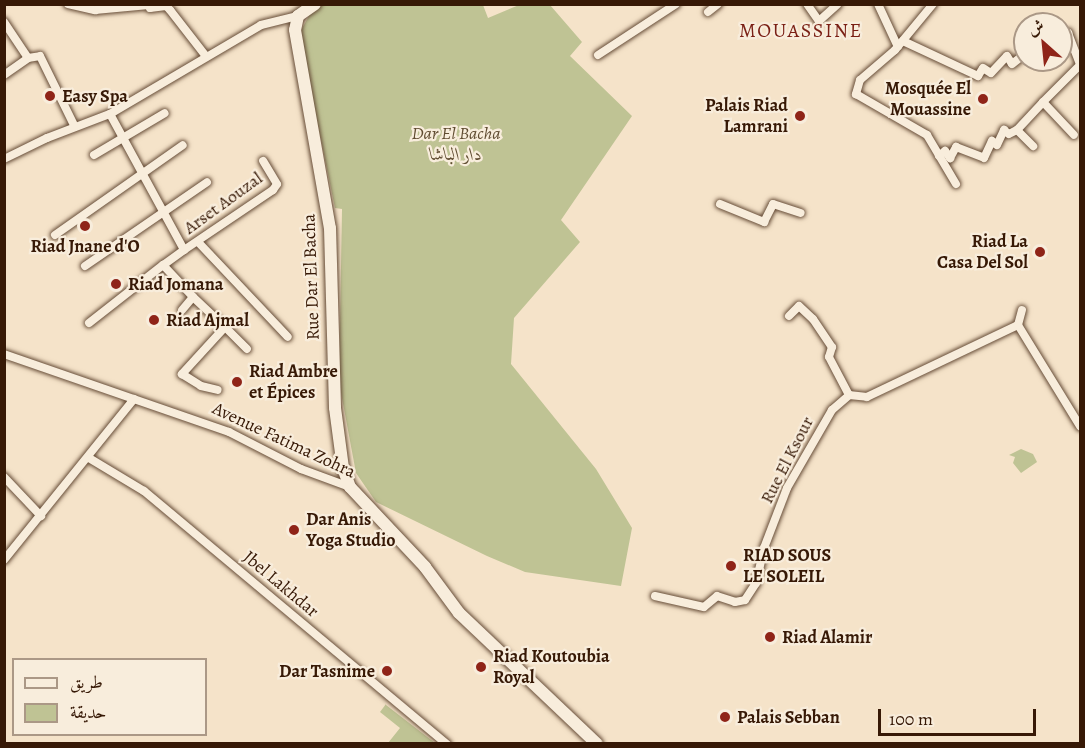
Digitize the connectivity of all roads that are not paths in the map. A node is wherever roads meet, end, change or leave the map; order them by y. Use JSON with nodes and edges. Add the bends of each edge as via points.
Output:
{"nodes":[{"id":1,"x":68,"y":4,"type":"edge"},
{"id":2,"x":315,"y":4,"type":"edge"},
{"id":3,"x":676,"y":4,"type":"edge"},
{"id":4,"x":718,"y":4,"type":"edge"},
{"id":5,"x":807,"y":4,"type":"edge"},
{"id":6,"x":838,"y":4,"type":"edge"},
{"id":7,"x":878,"y":4,"type":"edge"},
{"id":8,"x":933,"y":4,"type":"edge"},
{"id":9,"x":149,"y":5,"type":"edge"},
{"id":10,"x":708,"y":12,"type":"dead end"},
{"id":11,"x":298,"y":16,"type":"junction"},
{"id":12,"x":4,"y":22,"type":"edge"},
{"id":13,"x":900,"y":44,"type":"junction"},
{"id":14,"x":1073,"y":46,"type":"edge"},
{"id":15,"x":205,"y":55,"type":"junction"},
{"id":16,"x":597,"y":55,"type":"dead end"},
{"id":17,"x":28,"y":58,"type":"junction"},
{"id":18,"x":1013,"y":63,"type":"edge"},
{"id":19,"x":1080,"y":64,"type":"edge"},
{"id":20,"x":4,"y":75,"type":"edge"},
{"id":21,"x":1043,"y":102,"type":"junction"},
{"id":22,"x":110,"y":114,"type":"junction"},
{"id":23,"x":165,"y":114,"type":"dead end"},
{"id":24,"x":75,"y":127,"type":"junction"},
{"id":25,"x":1017,"y":130,"type":"junction"},
{"id":26,"x":1074,"y":135,"type":"dead end"},
{"id":27,"x":123,"y":138,"type":"junction"},
{"id":28,"x":183,"y":145,"type":"dead end"},
{"id":29,"x":1033,"y":146,"type":"dead end"},
{"id":30,"x":94,"y":155,"type":"dead end"},
{"id":31,"x":939,"y":156,"type":"junction"},
{"id":32,"x":4,"y":159,"type":"edge"},
{"id":33,"x":263,"y":160,"type":"dead end"},
{"id":34,"x":142,"y":175,"type":"junction"},
{"id":35,"x":207,"y":182,"type":"dead end"},
{"id":36,"x":956,"y":184,"type":"dead end"},
{"id":37,"x":720,"y":204,"type":"dead end"},
{"id":38,"x":163,"y":213,"type":"junction"},
{"id":39,"x":801,"y":213,"type":"dead end"},
{"id":40,"x":55,"y":235,"type":"dead end"},
{"id":41,"x":199,"y":243,"type":"junction"},
{"id":42,"x":184,"y":250,"type":"junction"},
{"id":43,"x":85,"y":266,"type":"dead end"},
{"id":44,"x":163,"y":266,"type":"junction"},
{"id":45,"x":193,"y":297,"type":"junction"},
{"id":46,"x":182,"y":310,"type":"dead end"},
{"id":47,"x":1022,"y":310,"type":"dead end"},
{"id":48,"x":789,"y":316,"type":"dead end"},
{"id":49,"x":89,"y":323,"type":"dead end"},
{"id":50,"x":1018,"y":326,"type":"junction"},
{"id":51,"x":225,"y":327,"type":"junction"},
{"id":52,"x":288,"y":337,"type":"dead end"},
{"id":53,"x":247,"y":349,"type":"dead end"},
{"id":54,"x":4,"y":354,"type":"edge"},
{"id":55,"x":218,"y":390,"type":"dead end"},
{"id":56,"x":849,"y":395,"type":"junction"},
{"id":57,"x":134,"y":399,"type":"junction"},
{"id":58,"x":1080,"y":426,"type":"edge"},
{"id":59,"x":88,"y":458,"type":"junction"},
{"id":60,"x":4,"y":477,"type":"edge"},
{"id":61,"x":350,"y":487,"type":"junction"},
{"id":62,"x":41,"y":516,"type":"junction"},
{"id":63,"x":4,"y":560,"type":"edge"},
{"id":64,"x":656,"y":596,"type":"dead end"},
{"id":65,"x":594,"y":742,"type":"edge"},
{"id":66,"x":447,"y":744,"type":"edge"}],
"edges":[{"from":1,"to":9,"type":"street","via":[[95,10]]},
{"from":2,"to":11,"type":"street"},
{"from":3,"to":16,"type":"street"},
{"from":4,"to":10,"type":"street"},
{"from":5,"to":6,"type":"street","via":[[819,21]]},
{"from":7,"to":13,"type":"street"},
{"from":8,"to":13,"type":"street"},
{"from":9,"to":15,"type":"street","via":[[170,10]]},
{"from":11,"to":15,"type":"street","via":[[261,25]]},
{"from":11,"to":61,"type":"street","name":"Rue Dar El Bacha","via":[[296,44],[330,228],[335,408],[343,468]]},
{"from":12,"to":17,"type":"street"},
{"from":13,"to":18,"type":"street","via":[[978,76],[983,68],[991,73],[1007,56]]},
{"from":13,"to":31,"type":"street","via":[[860,80],[856,94],[927,135]]},
{"from":14,"to":19,"type":"street"},
{"from":15,"to":22,"type":"street"},
{"from":17,"to":20,"type":"street"},
{"from":17,"to":24,"type":"street","via":[[39,56],[44,60]]},
{"from":19,"to":21,"type":"street"},
{"from":21,"to":25,"type":"street"},
{"from":21,"to":26,"type":"street"},
{"from":22,"to":24,"type":"street"},
{"from":22,"to":27,"type":"street","name":"Arset Aouzal"},
{"from":23,"to":27,"type":"street"},
{"from":24,"to":32,"type":"street"},
{"from":25,"to":29,"type":"street"},
{"from":25,"to":31,"type":"street","via":[[1009,134],[1004,130],[997,145],[992,141],[984,158],[956,147],[950,158],[945,151]]},
{"from":27,"to":30,"type":"street"},
{"from":27,"to":34,"type":"street","name":"Arset Aouzal"},
{"from":28,"to":34,"type":"street"},
{"from":31,"to":36,"type":"street"},
{"from":33,"to":41,"type":"street","name":"Arset Aouzal","via":[[275,181],[273,190]]},
{"from":34,"to":38,"type":"street","name":"Arset Aouzal"},
{"from":34,"to":40,"type":"street","via":[[92,205]]},
{"from":35,"to":38,"type":"street","name":"Arset Aouzal"},
{"from":37,"to":39,"type":"street","via":[[764,222],[773,204]]},
{"from":38,"to":42,"type":"street","name":"Arset Aouzal"},
{"from":38,"to":43,"type":"street","name":"Arset Aouzal"},
{"from":41,"to":42,"type":"street","name":"Arset Aouzal"},
{"from":41,"to":52,"type":"street"},
{"from":42,"to":44,"type":"street","name":"Arset Aouzal"},
{"from":44,"to":45,"type":"street"},
{"from":44,"to":49,"type":"street","name":"Arset Aouzal"},
{"from":45,"to":46,"type":"street"},
{"from":45,"to":51,"type":"street"},
{"from":47,"to":50,"type":"street"},
{"from":48,"to":56,"type":"street","via":[[799,306],[813,318],[832,347],[829,357]]},
{"from":50,"to":56,"type":"street","via":[[867,397]]},
{"from":50,"to":58,"type":"street"},
{"from":51,"to":53,"type":"street"},
{"from":51,"to":55,"type":"street","via":[[182,374],[201,386]]},
{"from":54,"to":57,"type":"street","name":"Avenue Fatima Zohra"},
{"from":56,"to":64,"type":"street","name":"Rue El Ksour","via":[[832,410],[787,488],[764,548],[756,583],[745,600],[735,602],[717,596],[704,607]]},
{"from":57,"to":59,"type":"street"},
{"from":57,"to":61,"type":"street","name":"Avenue Fatima Zohra","via":[[229,432],[301,470]]},
{"from":59,"to":62,"type":"street"},
{"from":59,"to":66,"type":"street","name":"Jbel Lakhdar","via":[[144,491]]},
{"from":60,"to":62,"type":"street"},
{"from":61,"to":65,"type":"street","name":"Avenue Fatima Zohra","via":[[425,567],[459,613]]},
{"from":62,"to":63,"type":"street"}]}
